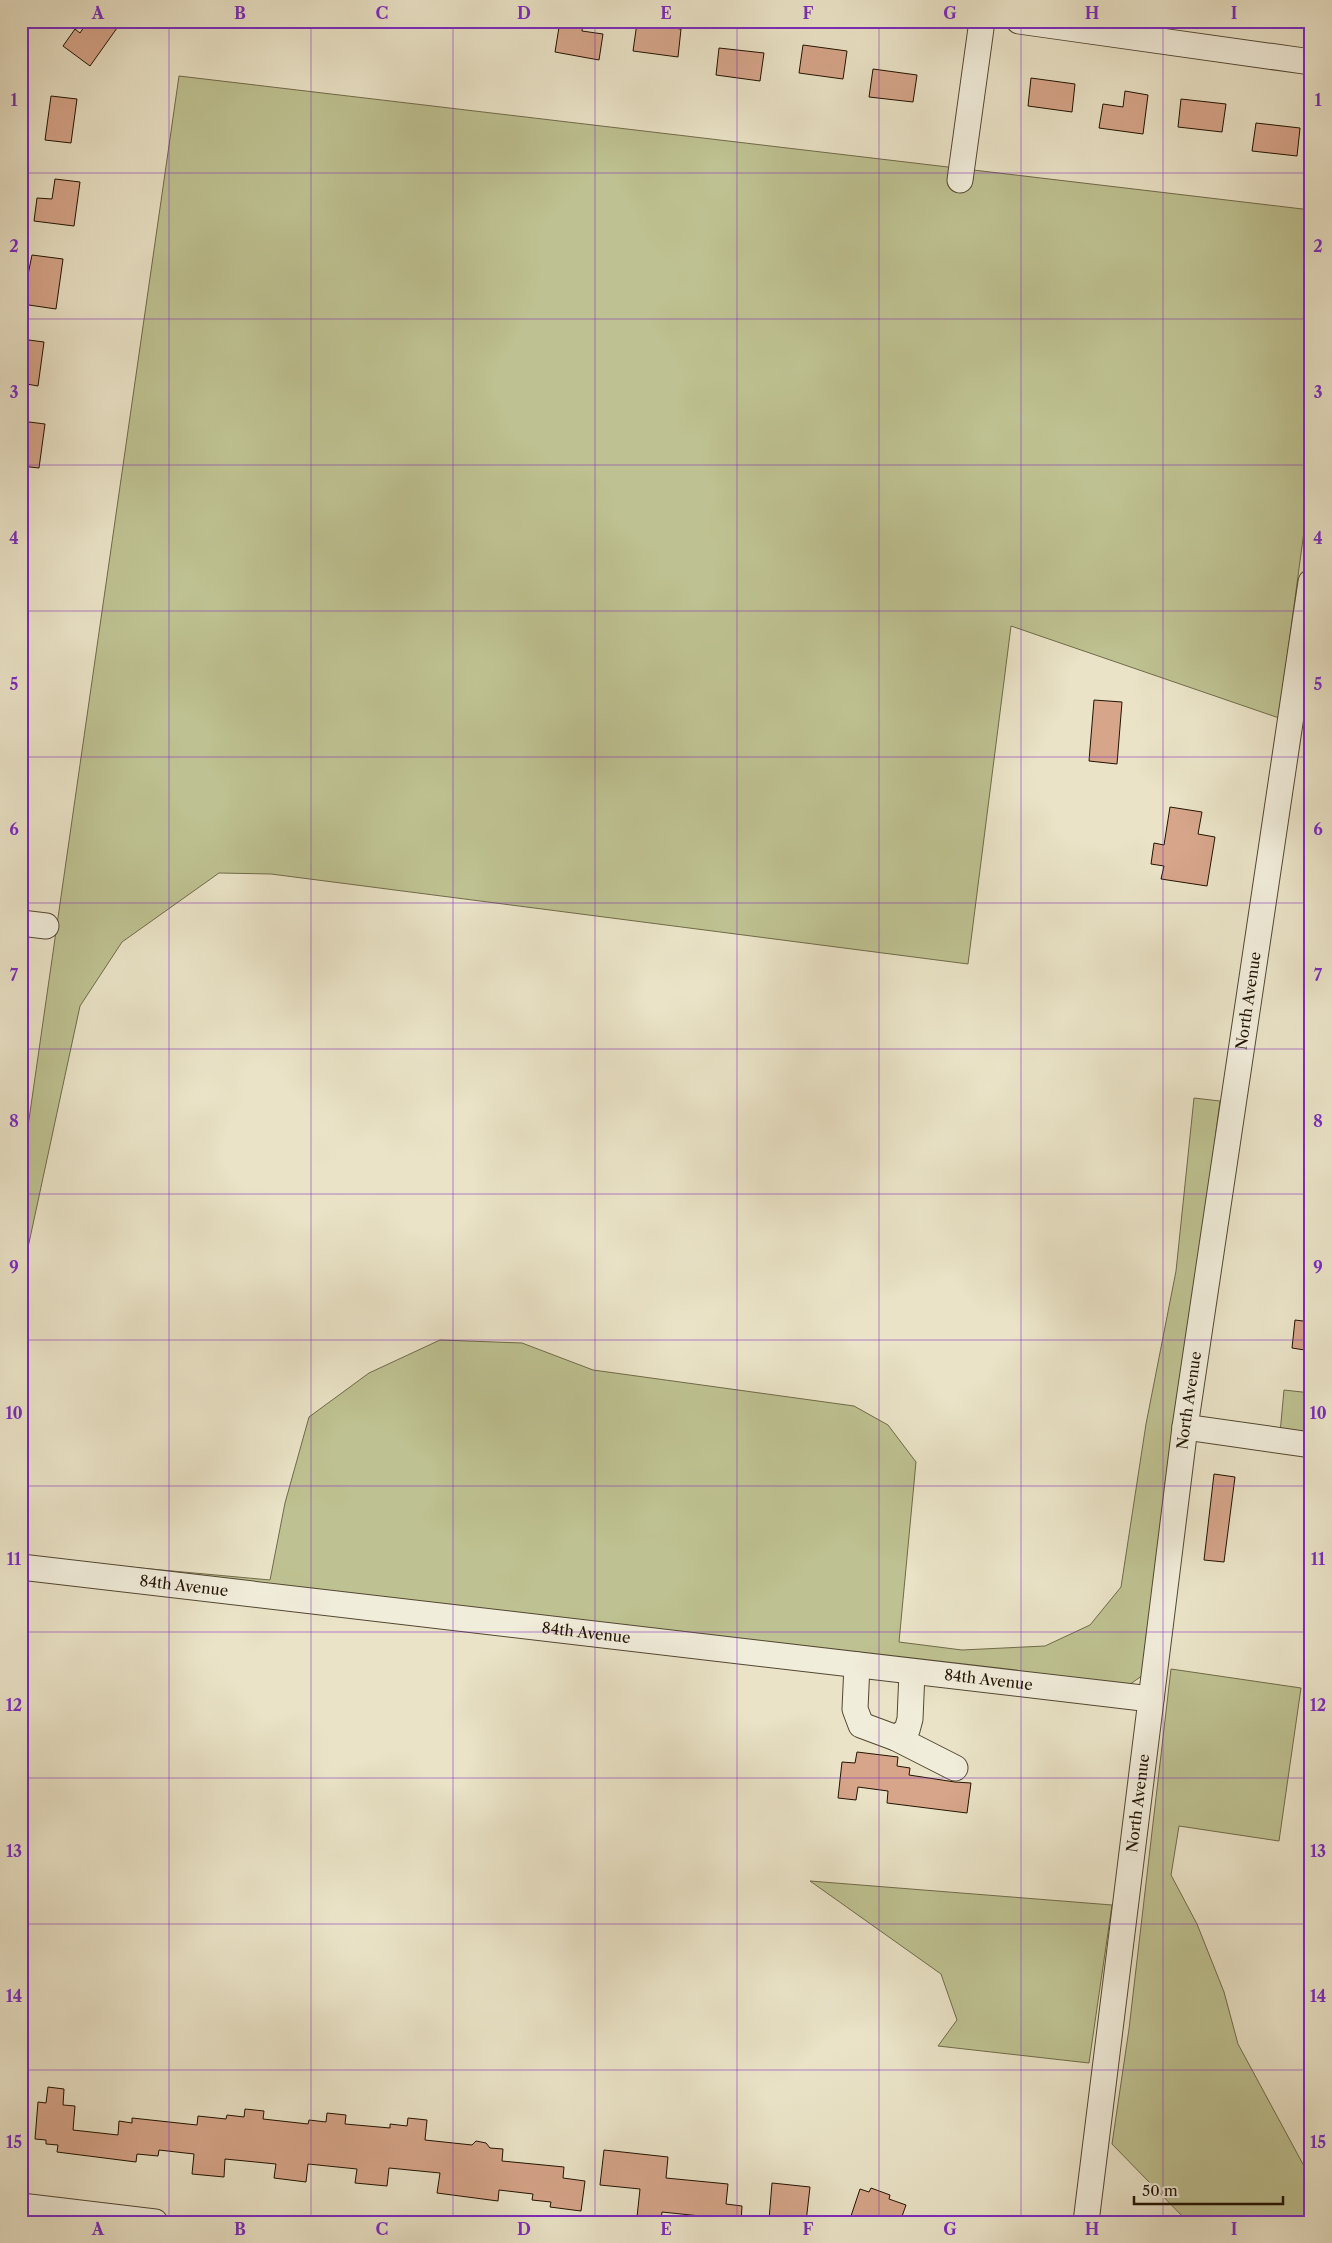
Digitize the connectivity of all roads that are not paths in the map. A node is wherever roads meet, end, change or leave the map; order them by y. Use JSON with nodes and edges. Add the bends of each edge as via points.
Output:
{"nodes":[{"id":1,"x":982,"y":21,"type":"edge"},
{"id":2,"x":1019,"y":21,"type":"edge"},
{"id":3,"x":1311,"y":62,"type":"edge"},
{"id":4,"x":960,"y":180,"type":"dead end"},
{"id":5,"x":1311,"y":582,"type":"edge"},
{"id":6,"x":21,"y":923,"type":"edge"},
{"id":7,"x":46,"y":926,"type":"dead end"},
{"id":8,"x":1185,"y":1427,"type":"junction"},
{"id":9,"x":1311,"y":1446,"type":"edge"},
{"id":10,"x":21,"y":1567,"type":"edge"},
{"id":11,"x":858,"y":1665,"type":"junction"},
{"id":12,"x":912,"y":1672,"type":"junction"},
{"id":13,"x":1151,"y":1699,"type":"junction"},
{"id":14,"x":896,"y":1738,"type":"junction"},
{"id":15,"x":955,"y":1768,"type":"dead end"},
{"id":16,"x":21,"y":2206,"type":"edge"},
{"id":17,"x":52,"y":2216,"type":"edge"},
{"id":18,"x":156,"y":2222,"type":"edge"},
{"id":19,"x":1086,"y":2222,"type":"edge"}],
"edges":[{"from":1,"to":4,"type":"street"},
{"from":2,"to":3,"type":"street"},
{"from":5,"to":8,"type":"street","name":"North Avenue"},
{"from":6,"to":7,"type":"street"},
{"from":8,"to":9,"type":"street"},
{"from":8,"to":13,"type":"street","name":"North Avenue"},
{"from":10,"to":11,"type":"street","name":"84th Avenue"},
{"from":11,"to":12,"type":"street","name":"84th Avenue"},
{"from":11,"to":14,"type":"street","via":[[855,1709],[861,1725]]},
{"from":12,"to":13,"type":"street","name":"84th Avenue"},
{"from":12,"to":14,"type":"street","via":[[910,1719],[907,1730]]},
{"from":13,"to":19,"type":"street","name":"North Avenue"},
{"from":14,"to":15,"type":"street"},
{"from":16,"to":17,"type":"street"},
{"from":17,"to":18,"type":"street"}]}
